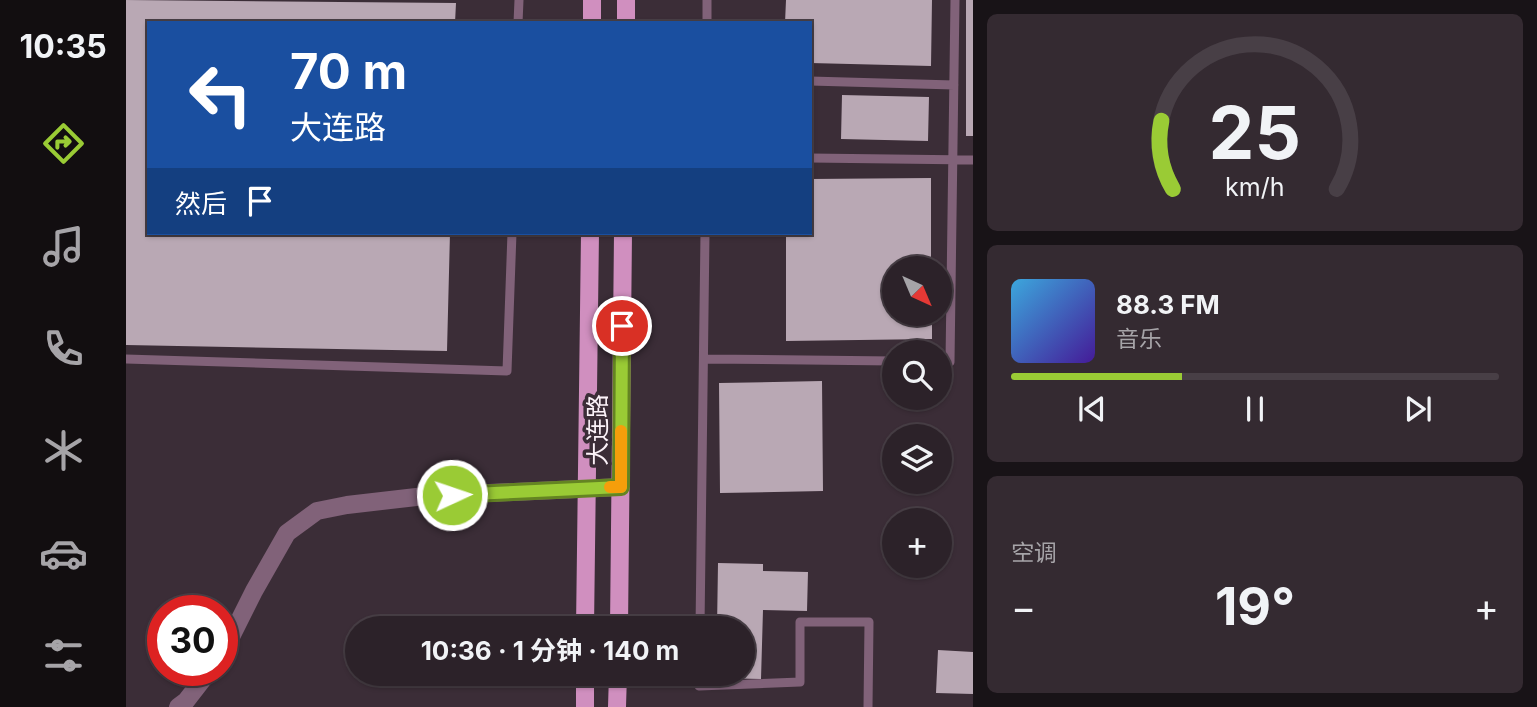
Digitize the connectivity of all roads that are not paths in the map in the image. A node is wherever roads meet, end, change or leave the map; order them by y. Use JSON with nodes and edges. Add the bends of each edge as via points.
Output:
{"nodes":[{"id":1,"x":519,"y":0,"type":"edge"},
{"id":2,"x":592,"y":0,"type":"edge"},
{"id":3,"x":626,"y":0,"type":"edge"},
{"id":4,"x":707,"y":0,"type":"edge"},
{"id":5,"x":955,"y":0,"type":"edge"},
{"id":6,"x":518,"y":21,"type":"edge"},
{"id":7,"x":592,"y":21,"type":"edge"},
{"id":8,"x":626,"y":21,"type":"edge"},
{"id":9,"x":707,"y":21,"type":"edge"},
{"id":10,"x":812,"y":81,"type":"edge"},
{"id":11,"x":954,"y":85,"type":"junction"},
{"id":12,"x":812,"y":158,"type":"edge"},
{"id":13,"x":953,"y":160,"type":"junction"},
{"id":14,"x":973,"y":160,"type":"edge"},
{"id":15,"x":512,"y":235,"type":"edge"},
{"id":16,"x":590,"y":235,"type":"edge"},
{"id":17,"x":623,"y":235,"type":"edge"},
{"id":18,"x":705,"y":235,"type":"edge"},
{"id":19,"x":950,"y":340,"type":"edge"},
{"id":20,"x":126,"y":359,"type":"edge"},
{"id":21,"x":705,"y":359,"type":"junction"},
{"id":22,"x":882,"y":361,"type":"edge"},
{"id":23,"x":621,"y":487,"type":"junction"},
{"id":24,"x":587,"y":489,"type":"junction"},
{"id":25,"x":585,"y":616,"type":"edge"},
{"id":26,"x":619,"y":616,"type":"edge"},
{"id":27,"x":700,"y":616,"type":"edge"},
{"id":28,"x":238,"y":623,"type":"edge"},
{"id":29,"x":755,"y":684,"type":"edge"},
{"id":30,"x":198,"y":686,"type":"edge"},
{"id":31,"x":585,"y":686,"type":"edge"},
{"id":32,"x":618,"y":686,"type":"edge"},
{"id":33,"x":178,"y":707,"type":"edge"},
{"id":34,"x":585,"y":707,"type":"edge"},
{"id":35,"x":617,"y":707,"type":"edge"},
{"id":36,"x":868,"y":707,"type":"edge"}],
"edges":[{"from":1,"to":6,"type":"lane"},
{"from":2,"to":7,"type":"main road"},
{"from":3,"to":8,"type":"main road"},
{"from":4,"to":9,"type":"lane"},
{"from":5,"to":11,"type":"lane"},
{"from":10,"to":11,"type":"lane"},
{"from":11,"to":13,"type":"lane"},
{"from":12,"to":13,"type":"lane"},
{"from":13,"to":14,"type":"lane"},
{"from":13,"to":19,"type":"lane"},
{"from":15,"to":20,"type":"lane","via":[[507,371]]},
{"from":16,"to":24,"type":"main road","name":"大连路"},
{"from":17,"to":23,"type":"main road","name":"大连路"},
{"from":18,"to":21,"type":"lane"},
{"from":21,"to":22,"type":"lane"},
{"from":21,"to":27,"type":"lane"},
{"from":23,"to":24,"type":"street"},
{"from":23,"to":26,"type":"main road","name":"大连路"},
{"from":24,"to":25,"type":"main road","name":"大连路"},
{"from":24,"to":28,"type":"street","via":[[425,496],[317,511],[287,533]]},
{"from":29,"to":36,"type":"lane","via":[[800,682],[800,622],[870,622]]},
{"from":30,"to":33,"type":"street"},
{"from":31,"to":34,"type":"main road"},
{"from":32,"to":35,"type":"main road"}]}
